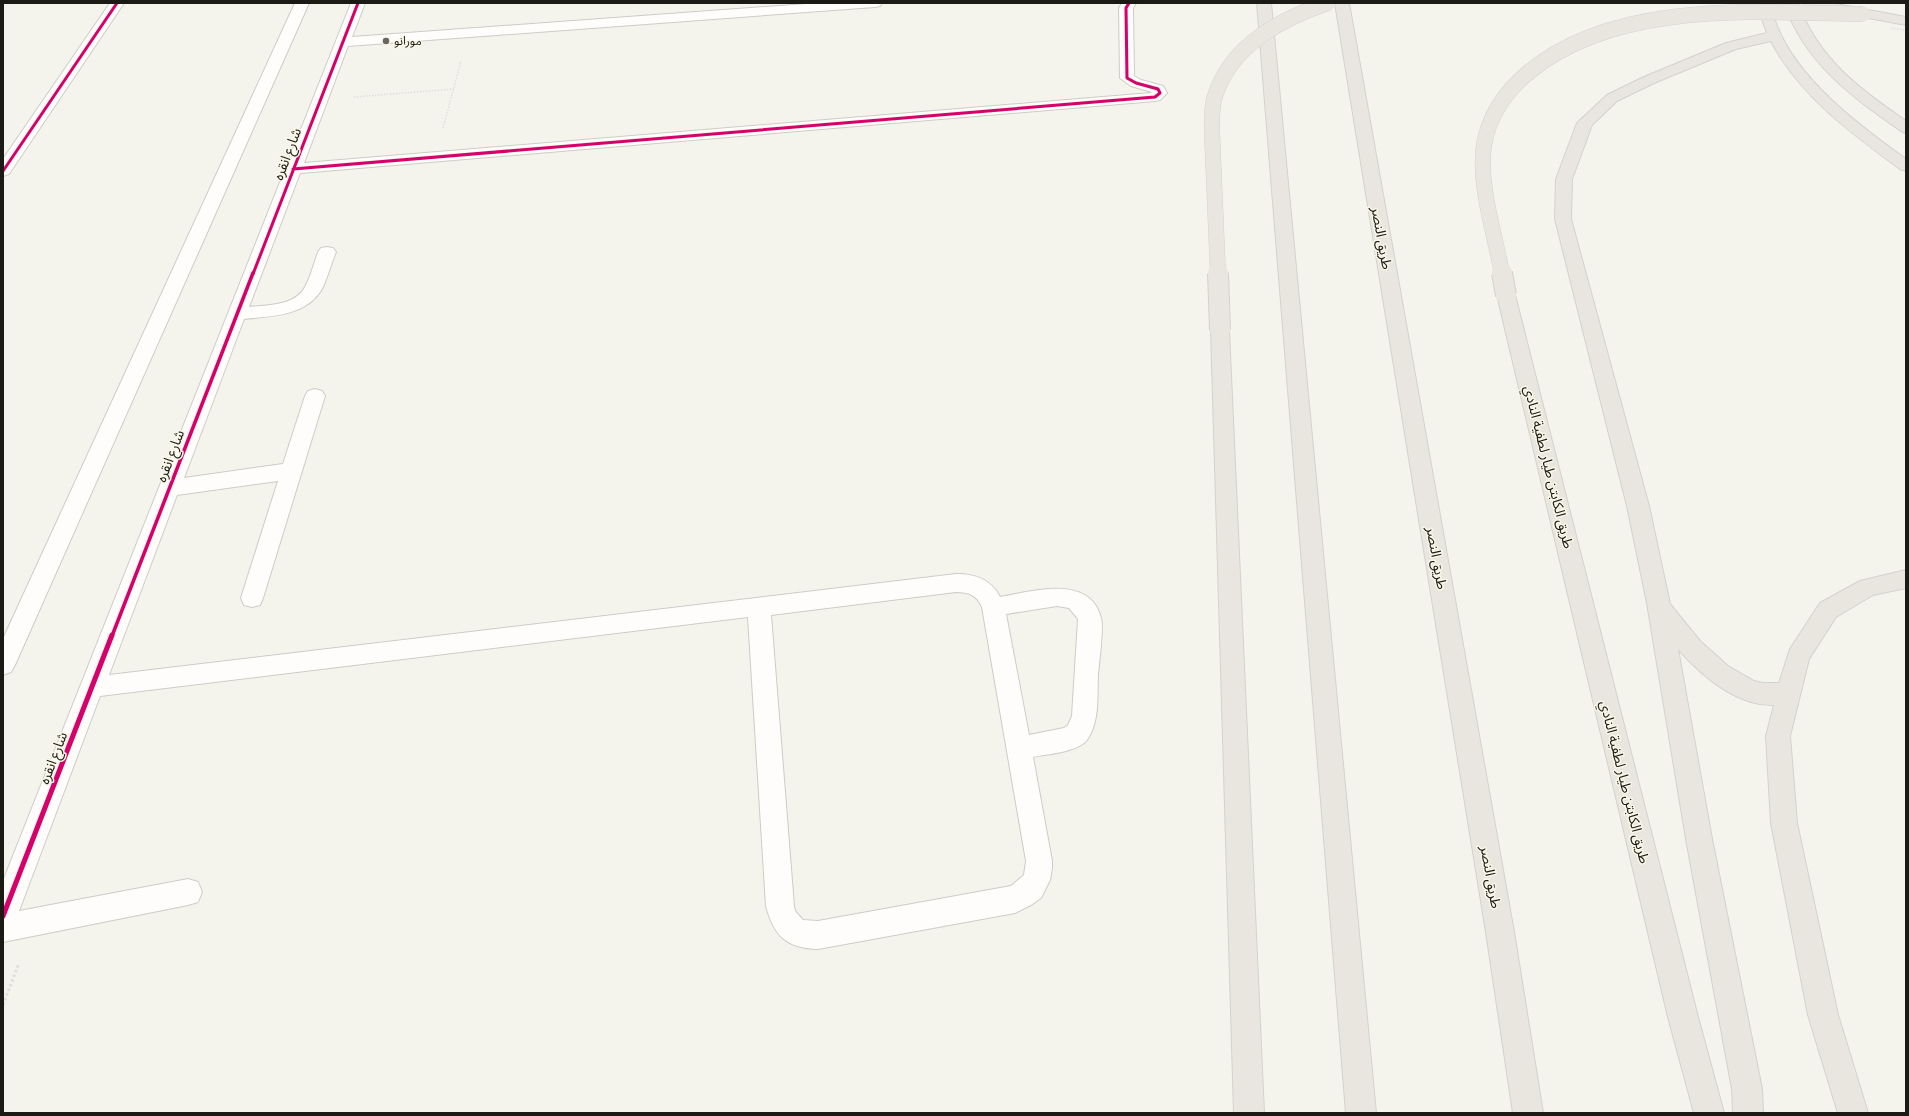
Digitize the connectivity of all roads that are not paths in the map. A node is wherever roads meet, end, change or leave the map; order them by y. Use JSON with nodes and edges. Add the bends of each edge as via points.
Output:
{"nodes":[{"id":1,"x":117,"y":3,"type":"edge"},
{"id":2,"x":302,"y":3,"type":"edge"},
{"id":3,"x":358,"y":3,"type":"edge"},
{"id":4,"x":875,"y":3,"type":"edge"},
{"id":5,"x":1129,"y":3,"type":"edge"},
{"id":6,"x":1264,"y":3,"type":"edge"},
{"id":7,"x":1328,"y":3,"type":"edge"},
{"id":8,"x":1342,"y":3,"type":"edge"},
{"id":9,"x":1763,"y":3,"type":"edge"},
{"id":10,"x":1790,"y":3,"type":"edge"},
{"id":11,"x":1810,"y":3,"type":"edge"},
{"id":12,"x":1863,"y":14,"type":"junction"},
{"id":13,"x":1906,"y":21,"type":"edge"},
{"id":14,"x":350,"y":32,"type":"junction"},
{"id":15,"x":1773,"y":36,"type":"junction"},
{"id":16,"x":1906,"y":128,"type":"edge"},
{"id":17,"x":1906,"y":166,"type":"edge"},
{"id":18,"x":293,"y":169,"type":"junction"},
{"id":19,"x":3,"y":171,"type":"edge"},
{"id":20,"x":327,"y":252,"type":"dead end"},
{"id":21,"x":237,"y":314,"type":"junction"},
{"id":22,"x":315,"y":396,"type":"dead end"},
{"id":23,"x":292,"y":471,"type":"junction"},
{"id":24,"x":169,"y":488,"type":"junction"},
{"id":25,"x":1906,"y":579,"type":"edge"},
{"id":26,"x":252,"y":598,"type":"dead end"},
{"id":27,"x":1658,"y":603,"type":"junction"},
{"id":28,"x":759,"y":606,"type":"junction"},
{"id":29,"x":992,"y":607,"type":"junction"},
{"id":30,"x":3,"y":665,"type":"edge"},
{"id":31,"x":92,"y":687,"type":"junction"},
{"id":32,"x":1790,"y":691,"type":"junction"},
{"id":33,"x":1018,"y":748,"type":"junction"},
{"id":34,"x":188,"y":892,"type":"dead end"},
{"id":35,"x":3,"y":916,"type":"edge"},
{"id":36,"x":3,"y":928,"type":"edge"},
{"id":37,"x":1249,"y":1113,"type":"edge"},
{"id":38,"x":1361,"y":1113,"type":"edge"},
{"id":39,"x":1528,"y":1113,"type":"edge"},
{"id":40,"x":1709,"y":1113,"type":"edge"},
{"id":41,"x":1748,"y":1113,"type":"edge"},
{"id":42,"x":1853,"y":1113,"type":"edge"}],
"edges":[{"from":1,"to":19,"type":"street"},
{"from":2,"to":30,"type":"street"},
{"from":3,"to":14,"type":"street","name":"شارع انقره"},
{"from":4,"to":14,"type":"street"},
{"from":5,"to":18,"type":"street","via":[[1126,8],[1127,78],[1158,89],[1160,93],[1155,97]]},
{"from":6,"to":38,"type":"main road"},
{"from":7,"to":37,"type":"main road","bridge":true,"via":[[1293,15],[1250,44],[1234,60],[1214,97],[1212,132]]},
{"from":8,"to":39,"type":"main road","name":"طريق النصر"},
{"from":9,"to":12,"type":"main road","bridge":true},
{"from":9,"to":15,"type":"main road"},
{"from":10,"to":16,"type":"main road","via":[[1802,34],[1817,52],[1858,92]]},
{"from":11,"to":12,"type":"main road","bridge":true},
{"from":12,"to":13,"type":"main road"},
{"from":12,"to":40,"type":"main road","name":"طريق الكابتن طيار لطفية النادي","bridge":true,"via":[[1712,13],[1643,22],[1594,35],[1569,44],[1543,60],[1507,92],[1488,128],[1484,146],[1485,192],[1506,295],[1683,1017]]},
{"from":14,"to":18,"type":"street","name":"شارع انقره"},
{"from":15,"to":17,"type":"main road","via":[[1797,70],[1832,107],[1870,140]]},
{"from":15,"to":27,"type":"main road","via":[[1731,46],[1612,98],[1586,123],[1564,179],[1563,219],[1638,506]]},
{"from":18,"to":21,"type":"street","name":"شارع انقره"},
{"from":20,"to":21,"type":"street","via":[[312,290],[301,301],[283,308]]},
{"from":21,"to":24,"type":"street","name":"شارع انقره"},
{"from":22,"to":23,"type":"street"},
{"from":23,"to":24,"type":"street"},
{"from":23,"to":26,"type":"street"},
{"from":24,"to":31,"type":"street","name":"شارع انقره"},
{"from":25,"to":32,"type":"main road","via":[[1868,587],[1828,610],[1798,656]]},
{"from":27,"to":32,"type":"main road","via":[[1681,638],[1716,670],[1745,688],[1762,694],[1777,695]]},
{"from":27,"to":41,"type":"main road","via":[[1699,840],[1747,1088]]},
{"from":28,"to":29,"type":"street","via":[[969,583],[981,588],[989,596]]},
{"from":28,"to":31,"type":"street"},
{"from":28,"to":33,"type":"street","via":[[780,906],[782,918],[789,928],[803,935],[818,934],[1016,899],[1025,894],[1039,874],[1039,861]]},
{"from":29,"to":33,"type":"street"},
{"from":29,"to":33,"type":"street","via":[[1066,597],[1082,605],[1090,618],[1084,716],[1078,732],[1064,740]]},
{"from":31,"to":35,"type":"street","name":"شارع انقره"},
{"from":32,"to":42,"type":"main road","via":[[1778,736],[1784,823],[1823,1015]]},
{"from":34,"to":36,"type":"street"}]}
